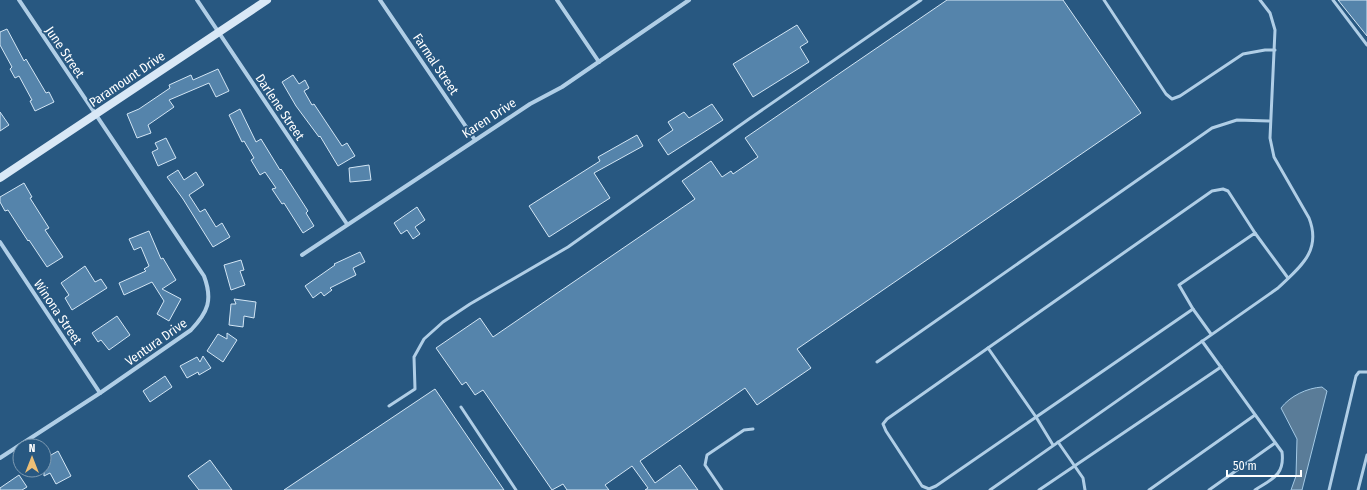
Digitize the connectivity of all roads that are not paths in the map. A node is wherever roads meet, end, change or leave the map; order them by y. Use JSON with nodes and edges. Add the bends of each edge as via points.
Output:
{"nodes":[{"id":1,"x":19,"y":0,"type":"edge"},
{"id":2,"x":197,"y":0,"type":"edge"},
{"id":3,"x":267,"y":0,"type":"edge"},
{"id":4,"x":380,"y":0,"type":"edge"},
{"id":5,"x":557,"y":0,"type":"edge"},
{"id":6,"x":689,"y":0,"type":"edge"},
{"id":7,"x":921,"y":0,"type":"edge"},
{"id":8,"x":1104,"y":0,"type":"edge"},
{"id":9,"x":1260,"y":0,"type":"edge"},
{"id":10,"x":1333,"y":0,"type":"edge"},
{"id":11,"x":219,"y":32,"type":"junction"},
{"id":12,"x":1367,"y":45,"type":"edge"},
{"id":13,"x":1275,"y":50,"type":"junction"},
{"id":14,"x":599,"y":62,"type":"junction"},
{"id":15,"x":95,"y":115,"type":"junction"},
{"id":16,"x":1269,"y":121,"type":"junction"},
{"id":17,"x":475,"y":140,"type":"junction"},
{"id":18,"x":0,"y":178,"type":"edge"},
{"id":19,"x":347,"y":224,"type":"junction"},
{"id":20,"x":1255,"y":232,"type":"junction"},
{"id":21,"x":0,"y":242,"type":"edge"},
{"id":22,"x":302,"y":255,"type":"dead end"},
{"id":23,"x":1288,"y":278,"type":"junction"},
{"id":24,"x":1193,"y":309,"type":"junction"},
{"id":25,"x":1211,"y":334,"type":"junction"},
{"id":26,"x":1202,"y":341,"type":"junction"},
{"id":27,"x":988,"y":348,"type":"junction"},
{"id":28,"x":876,"y":362,"type":"dead end"},
{"id":29,"x":1221,"y":367,"type":"junction"},
{"id":30,"x":1367,"y":372,"type":"edge"},
{"id":31,"x":100,"y":393,"type":"junction"},
{"id":32,"x":389,"y":406,"type":"dead end"},
{"id":33,"x":462,"y":407,"type":"dead end"},
{"id":34,"x":1256,"y":415,"type":"junction"},
{"id":35,"x":1036,"y":417,"type":"junction"},
{"id":36,"x":754,"y":429,"type":"dead end"},
{"id":37,"x":1058,"y":442,"type":"junction"},
{"id":38,"x":1275,"y":443,"type":"junction"},
{"id":39,"x":1053,"y":444,"type":"junction"},
{"id":40,"x":1367,"y":456,"type":"edge"},
{"id":41,"x":0,"y":458,"type":"edge"},
{"id":42,"x":1076,"y":465,"type":"junction"},
{"id":43,"x":516,"y":490,"type":"edge"},
{"id":44,"x":722,"y":490,"type":"edge"},
{"id":45,"x":990,"y":490,"type":"edge"},
{"id":46,"x":1039,"y":490,"type":"edge"},
{"id":47,"x":1085,"y":490,"type":"edge"},
{"id":48,"x":1149,"y":490,"type":"edge"},
{"id":49,"x":1208,"y":490,"type":"edge"},
{"id":50,"x":1255,"y":490,"type":"edge"},
{"id":51,"x":1329,"y":490,"type":"edge"},
{"id":52,"x":1358,"y":490,"type":"edge"}],
"edges":[{"from":1,"to":15,"type":"street","name":"June Street"},
{"from":2,"to":11,"type":"street","name":"Darlene Street"},
{"from":3,"to":11,"type":"street","name":"Paramount Drive"},
{"from":4,"to":17,"type":"street","name":"Farmal Street"},
{"from":5,"to":14,"type":"street"},
{"from":6,"to":14,"type":"street","name":"Karen Drive"},
{"from":7,"to":32,"type":"lane","via":[[568,248],[443,322],[424,338],[414,357],[415,389]]},
{"from":8,"to":13,"type":"lane","via":[[1166,94],[1172,99],[1243,54]]},
{"from":9,"to":13,"type":"lane","via":[[1270,13],[1275,30]]},
{"from":10,"to":12,"type":"lane"},
{"from":11,"to":15,"type":"street","name":"Paramount Drive"},
{"from":11,"to":19,"type":"street","name":"Darlene Street"},
{"from":13,"to":16,"type":"lane"},
{"from":14,"to":17,"type":"street","name":"Karen Drive"},
{"from":15,"to":18,"type":"street","name":"Paramount Drive"},
{"from":15,"to":31,"type":"street","name":"Ventura Drive","via":[[204,276],[209,290],[208,306],[202,319],[191,330]]},
{"from":16,"to":23,"type":"lane","via":[[1274,157],[1313,226],[1313,241],[1308,257]]},
{"from":16,"to":28,"type":"lane","via":[[1237,120],[1212,128]]},
{"from":17,"to":19,"type":"street","name":"Karen Drive"},
{"from":19,"to":22,"type":"street","name":"Karen Drive"},
{"from":20,"to":23,"type":"lane"},
{"from":20,"to":24,"type":"lane","via":[[1179,285]]},
{"from":20,"to":27,"type":"lane","via":[[1228,191],[1212,191]]},
{"from":21,"to":31,"type":"street","name":"Winona Street"},
{"from":23,"to":25,"type":"lane"},
{"from":24,"to":25,"type":"lane"},
{"from":24,"to":35,"type":"lane"},
{"from":25,"to":26,"type":"lane"},
{"from":26,"to":29,"type":"lane"},
{"from":26,"to":37,"type":"lane"},
{"from":27,"to":35,"type":"lane"},
{"from":27,"to":35,"type":"lane","via":[[883,424],[922,486],[929,489],[936,486]]},
{"from":29,"to":34,"type":"lane"},
{"from":29,"to":42,"type":"lane"},
{"from":30,"to":51,"type":"lane","via":[[1359,372],[1356,376]]},
{"from":31,"to":41,"type":"street","name":"Ventura Drive"},
{"from":33,"to":43,"type":"lane"},
{"from":34,"to":38,"type":"lane"},
{"from":34,"to":48,"type":"lane"},
{"from":35,"to":39,"type":"lane"},
{"from":36,"to":44,"type":"lane","via":[[744,430],[707,455],[705,465]]},
{"from":37,"to":39,"type":"lane"},
{"from":37,"to":42,"type":"lane"},
{"from":38,"to":49,"type":"lane"},
{"from":38,"to":50,"type":"lane","via":[[1282,452],[1280,471]]},
{"from":39,"to":45,"type":"lane"},
{"from":40,"to":52,"type":"lane"},
{"from":42,"to":46,"type":"lane"},
{"from":42,"to":47,"type":"lane","via":[[1083,478]]}]}
